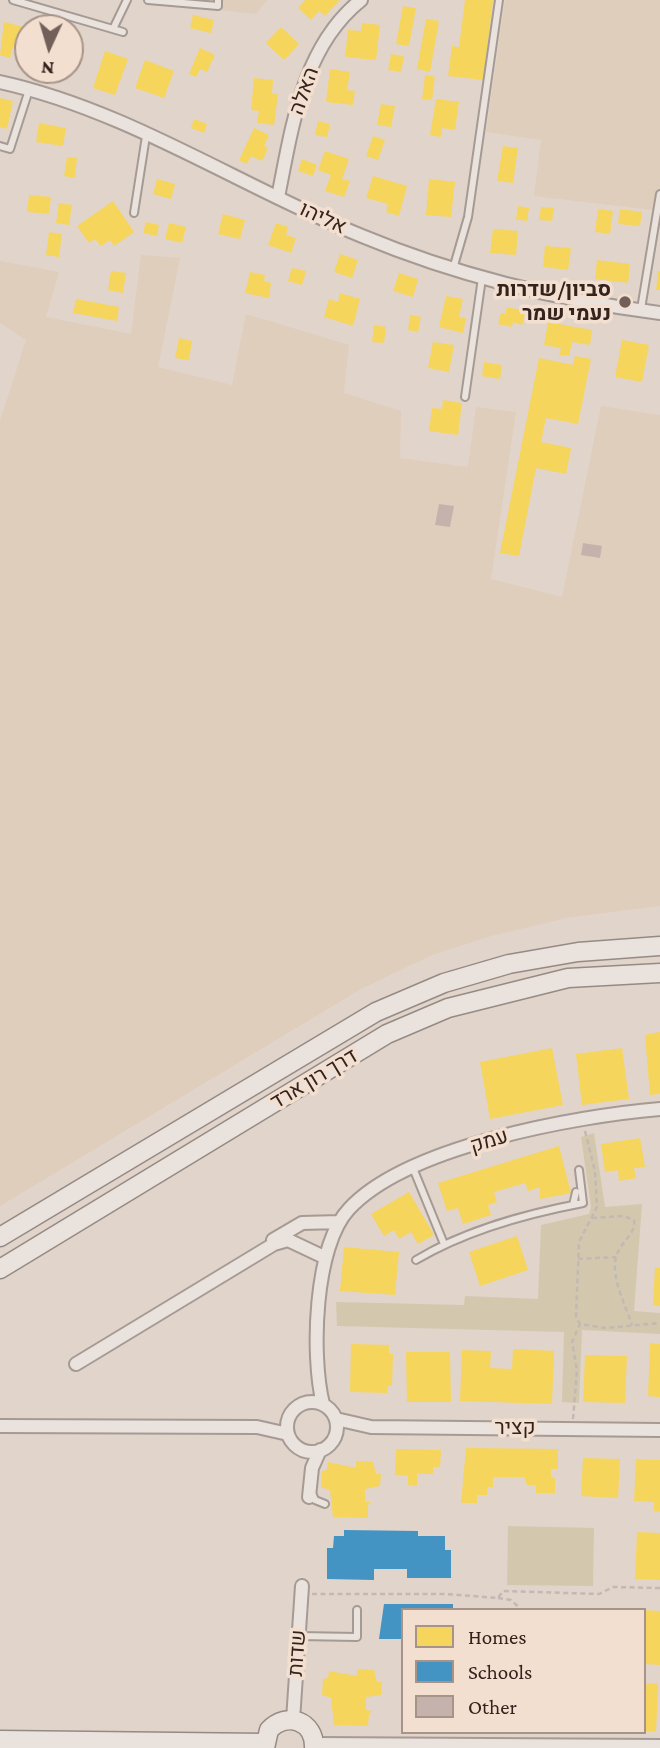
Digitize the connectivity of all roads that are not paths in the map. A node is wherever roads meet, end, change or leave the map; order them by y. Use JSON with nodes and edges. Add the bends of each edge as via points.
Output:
{"nodes":[{"id":1,"x":13,"y":0,"type":"edge"},
{"id":2,"x":127,"y":0,"type":"edge"},
{"id":3,"x":148,"y":0,"type":"edge"},
{"id":4,"x":218,"y":0,"type":"edge"},
{"id":5,"x":361,"y":0,"type":"edge"},
{"id":6,"x":499,"y":0,"type":"edge"},
{"id":7,"x":113,"y":29,"type":"junction"},
{"id":8,"x":123,"y":32,"type":"dead end"},
{"id":9,"x":0,"y":82,"type":"edge"},
{"id":10,"x":29,"y":88,"type":"junction"},
{"id":11,"x":146,"y":136,"type":"junction"},
{"id":12,"x":0,"y":146,"type":"edge"},
{"id":13,"x":660,"y":194,"type":"edge"},
{"id":14,"x":278,"y":197,"type":"junction"},
{"id":15,"x":134,"y":213,"type":"dead end"},
{"id":16,"x":453,"y":269,"type":"junction"},
{"id":17,"x":482,"y":278,"type":"junction"},
{"id":18,"x":641,"y":310,"type":"junction"},
{"id":19,"x":660,"y":313,"type":"edge"},
{"id":20,"x":465,"y":397,"type":"dead end"},
{"id":21,"x":660,"y":946,"type":"edge"},
{"id":22,"x":660,"y":973,"type":"edge"},
{"id":23,"x":660,"y":1109,"type":"edge"},
{"id":24,"x":413,"y":1168,"type":"junction"},
{"id":25,"x":579,"y":1170,"type":"dead end"},
{"id":26,"x":576,"y":1192,"type":"dead end"},
{"id":27,"x":573,"y":1205,"type":"junction"},
{"id":28,"x":339,"y":1222,"type":"junction"},
{"id":29,"x":0,"y":1237,"type":"edge"},
{"id":30,"x":444,"y":1244,"type":"junction"},
{"id":31,"x":260,"y":1252,"type":"junction"},
{"id":32,"x":324,"y":1257,"type":"junction"},
{"id":33,"x":416,"y":1260,"type":"dead end"},
{"id":34,"x":0,"y":1269,"type":"edge"},
{"id":35,"x":317,"y":1363,"type":"junction"},
{"id":36,"x":76,"y":1364,"type":"dead end"},
{"id":37,"x":304,"y":1403,"type":"junction"},
{"id":38,"x":323,"y":1404,"type":"junction"},
{"id":39,"x":289,"y":1416,"type":"junction"},
{"id":40,"x":336,"y":1419,"type":"junction"},
{"id":41,"x":0,"y":1426,"type":"edge"},
{"id":42,"x":257,"y":1427,"type":"junction"},
{"id":43,"x":371,"y":1427,"type":"junction"},
{"id":44,"x":660,"y":1430,"type":"edge"},
{"id":45,"x":288,"y":1434,"type":"junction"},
{"id":46,"x":335,"y":1437,"type":"junction"},
{"id":47,"x":301,"y":1449,"type":"junction"},
{"id":48,"x":320,"y":1450,"type":"junction"},
{"id":49,"x":309,"y":1489,"type":"junction"},
{"id":50,"x":325,"y":1504,"type":"dead end"},
{"id":51,"x":302,"y":1590,"type":"road end"},
{"id":52,"x":358,"y":1610,"type":"dead end"},
{"id":53,"x":299,"y":1636,"type":"junction"},
{"id":54,"x":293,"y":1720,"type":"junction"},
{"id":55,"x":0,"y":1740,"type":"edge"},
{"id":56,"x":149,"y":1745,"type":"edge"},
{"id":57,"x":265,"y":1745,"type":"edge"},
{"id":58,"x":315,"y":1746,"type":"edge"},
{"id":59,"x":660,"y":1746,"type":"edge"}],
"edges":[{"from":1,"to":7,"type":"lane"},
{"from":2,"to":7,"type":"lane"},
{"from":3,"to":4,"type":"lane","via":[[218,6]]},
{"from":5,"to":14,"type":"street","name":"האלה","via":[[329,34],[306,81]]},
{"from":6,"to":16,"type":"lane","via":[[468,217]]},
{"from":7,"to":8,"type":"lane"},
{"from":9,"to":10,"type":"street","name":"אליהו"},
{"from":10,"to":11,"type":"street","name":"אליהו"},
{"from":10,"to":12,"type":"lane","via":[[9,149]]},
{"from":11,"to":14,"type":"street","name":"אליהו"},
{"from":11,"to":15,"type":"lane"},
{"from":13,"to":18,"type":"lane"},
{"from":14,"to":16,"type":"street","name":"אליהו","via":[[361,236]]},
{"from":16,"to":17,"type":"street","name":"אליהו"},
{"from":17,"to":18,"type":"street","name":"אליהו","via":[[545,295]]},
{"from":17,"to":20,"type":"lane"},
{"from":18,"to":19,"type":"street","name":"אליהו"},
{"from":21,"to":29,"type":"main road","name":"דרך רון ארד","via":[[578,952],[509,964],[376,1012]]},
{"from":22,"to":34,"type":"main road","name":"דרך רון ארד","via":[[568,978],[448,1008],[387,1034]]},
{"from":23,"to":24,"type":"street","name":"עמק","via":[[582,1118],[502,1136]]},
{"from":24,"to":28,"type":"street","name":"עמק","via":[[369,1192]]},
{"from":24,"to":30,"type":"lane"},
{"from":25,"to":27,"type":"lane","via":[[583,1203]]},
{"from":26,"to":27,"type":"lane"},
{"from":27,"to":30,"type":"lane"},
{"from":28,"to":31,"type":"street","via":[[302,1223]]},
{"from":28,"to":32,"type":"street","name":"עמק"},
{"from":30,"to":33,"type":"lane"},
{"from":31,"to":32,"type":"street","via":[[288,1240]]},
{"from":31,"to":36,"type":"street"},
{"from":32,"to":35,"type":"street","name":"עמק"},
{"from":35,"to":37,"type":"street","name":"עמק"},
{"from":35,"to":38,"type":"street","name":"עמק"},
{"from":37,"to":38,"type":"street"},
{"from":37,"to":39,"type":"street"},
{"from":38,"to":40,"type":"street"},
{"from":39,"to":42,"type":"street"},
{"from":39,"to":45,"type":"street"},
{"from":40,"to":43,"type":"street","name":"קציר"},
{"from":40,"to":46,"type":"street"},
{"from":41,"to":42,"type":"street"},
{"from":42,"to":45,"type":"street"},
{"from":43,"to":44,"type":"street","name":"קציר"},
{"from":43,"to":46,"type":"street","name":"קציר"},
{"from":45,"to":47,"type":"street"},
{"from":46,"to":48,"type":"street"},
{"from":47,"to":48,"type":"street"},
{"from":47,"to":49,"type":"street"},
{"from":48,"to":49,"type":"street"},
{"from":49,"to":50,"type":"lane","via":[[315,1500]]},
{"from":51,"to":53,"type":"street","name":"שדות"},
{"from":52,"to":53,"type":"lane","via":[[357,1637]]},
{"from":53,"to":54,"type":"street","name":"שדות"},
{"from":54,"to":57,"type":"main road","via":[[274,1725]]},
{"from":54,"to":58,"type":"main road","via":[[308,1728]]},
{"from":55,"to":56,"type":"main road"},
{"from":56,"to":57,"type":"main road"},
{"from":58,"to":59,"type":"street"}]}
